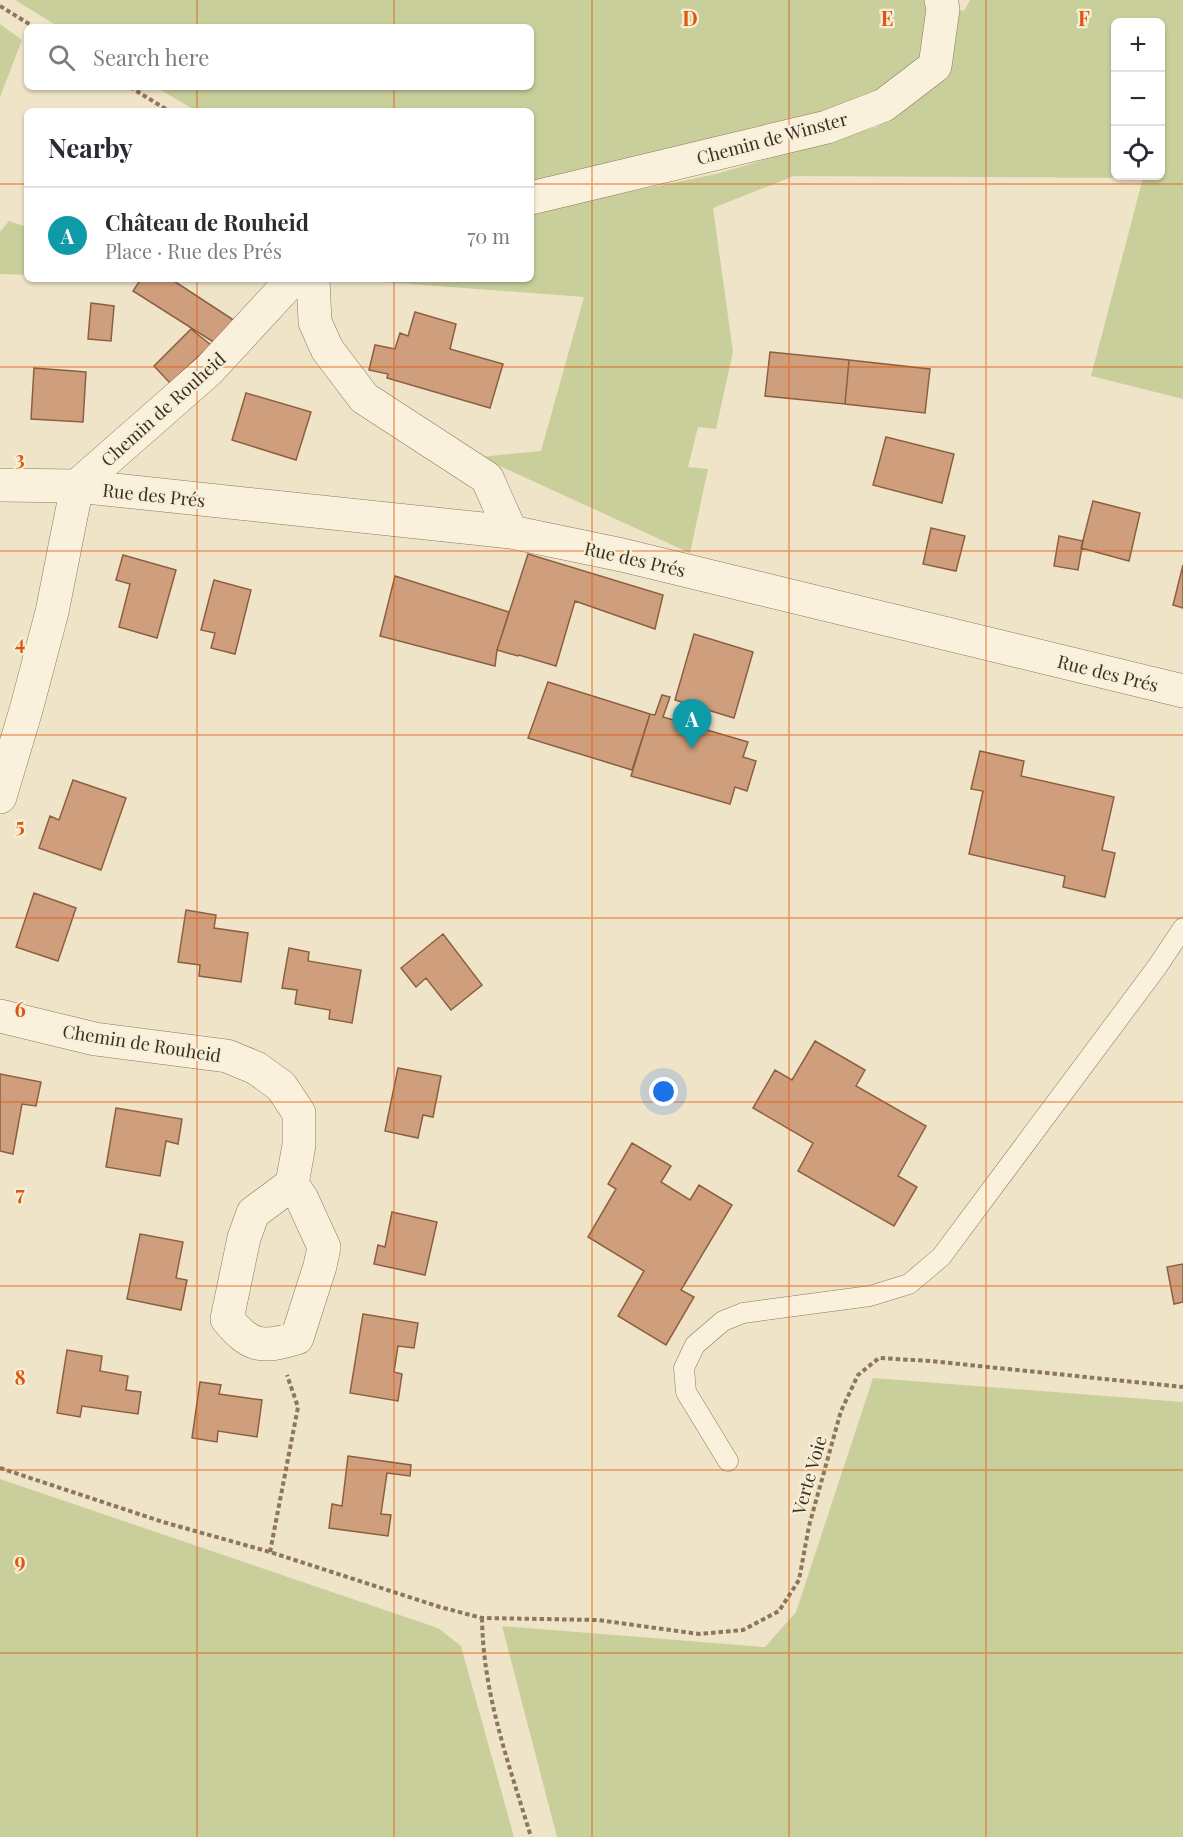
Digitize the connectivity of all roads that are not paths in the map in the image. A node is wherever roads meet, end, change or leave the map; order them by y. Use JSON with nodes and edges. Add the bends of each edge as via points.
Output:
{"nodes":[{"id":1,"x":941,"y":0,"type":"edge"},
{"id":2,"x":534,"y":197,"type":"edge"},
{"id":3,"x":290,"y":282,"type":"edge"},
{"id":4,"x":313,"y":282,"type":"edge"},
{"id":5,"x":0,"y":485,"type":"edge"},
{"id":6,"x":77,"y":486,"type":"junction"},
{"id":7,"x":511,"y":532,"type":"junction"},
{"id":8,"x":1183,"y":691,"type":"edge"},
{"id":9,"x":0,"y":797,"type":"edge"},
{"id":10,"x":1183,"y":928,"type":"edge"},
{"id":11,"x":0,"y":1016,"type":"edge"},
{"id":12,"x":292,"y":1184,"type":"junction"},
{"id":13,"x":728,"y":1461,"type":"dead end"}],
"edges":[{"from":1,"to":2,"type":"street","name":"Chemin de Winster","via":[[935,66],[884,105],[826,127]]},
{"from":3,"to":6,"type":"street","name":"Chemin de Rouheid","via":[[209,370]]},
{"from":4,"to":7,"type":"street","via":[[315,322],[327,349],[364,398],[487,478]]},
{"from":5,"to":6,"type":"street","name":"Rue des Prés"},
{"from":6,"to":7,"type":"street","name":"Rue des Prés"},
{"from":6,"to":9,"type":"street","via":[[51,612]]},
{"from":7,"to":8,"type":"street","name":"Rue des Prés","via":[[622,555]]},
{"from":10,"to":13,"type":"lane","via":[[941,1257],[909,1284],[870,1296],[743,1313],[723,1321],[695,1345],[684,1368],[686,1392]]},
{"from":11,"to":12,"type":"street","name":"Chemin de Rouheid","via":[[95,1038],[227,1056],[256,1068],[281,1086],[299,1113],[299,1145]]},
{"from":12,"to":12,"type":"street","via":[[324,1247],[297,1338],[277,1344],[254,1343],[241,1336],[227,1319],[244,1238],[253,1213]]}]}
